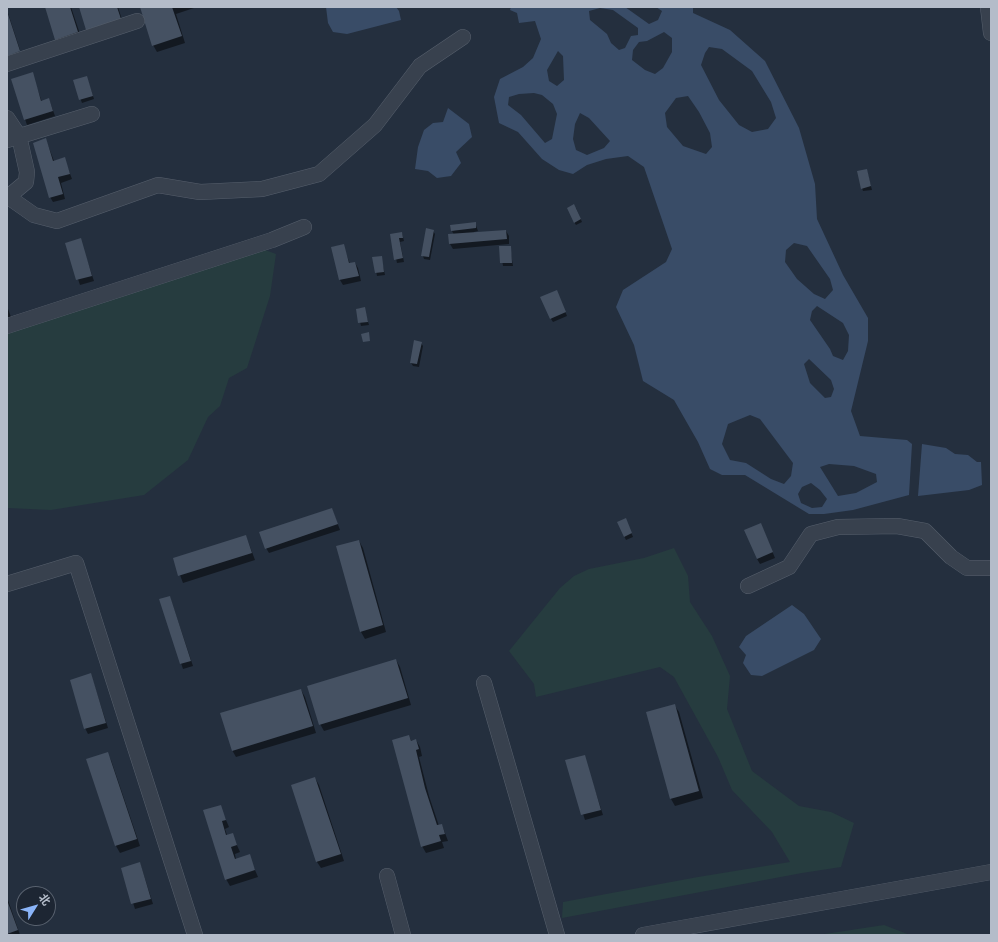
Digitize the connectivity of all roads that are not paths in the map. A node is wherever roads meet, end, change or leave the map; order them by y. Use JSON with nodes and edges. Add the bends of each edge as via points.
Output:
{"nodes":[{"id":1,"x":988,"y":7,"type":"edge"},
{"id":2,"x":137,"y":21,"type":"dead end"},
{"id":3,"x":991,"y":33,"type":"edge"},
{"id":4,"x":463,"y":37,"type":"dead end"},
{"id":5,"x":7,"y":64,"type":"edge"},
{"id":6,"x":92,"y":114,"type":"dead end"},
{"id":7,"x":7,"y":118,"type":"edge"},
{"id":8,"x":13,"y":138,"type":"edge"},
{"id":9,"x":8,"y":196,"type":"edge"},
{"id":10,"x":304,"y":227,"type":"dead end"},
{"id":11,"x":7,"y":326,"type":"edge"},
{"id":12,"x":991,"y":568,"type":"edge"},
{"id":13,"x":7,"y":584,"type":"edge"},
{"id":14,"x":748,"y":586,"type":"dead end"},
{"id":15,"x":484,"y":683,"type":"dead end"},
{"id":16,"x":991,"y":872,"type":"edge"},
{"id":17,"x":387,"y":876,"type":"dead end"},
{"id":18,"x":195,"y":935,"type":"edge"},
{"id":19,"x":403,"y":935,"type":"edge"},
{"id":20,"x":557,"y":935,"type":"edge"},
{"id":21,"x":643,"y":935,"type":"edge"}],
"edges":[{"from":1,"to":3,"type":"street"},
{"from":2,"to":5,"type":"street"},
{"from":4,"to":9,"type":"street","via":[[420,66],[375,125],[319,174],[262,189],[200,192],[158,185],[57,221],[34,214]]},
{"from":6,"to":8,"type":"street"},
{"from":7,"to":8,"type":"street"},
{"from":8,"to":9,"type":"street","via":[[27,172],[26,182]]},
{"from":10,"to":11,"type":"street","via":[[272,240]]},
{"from":12,"to":14,"type":"street","via":[[967,568],[950,557],[926,531],[897,526],[838,527],[811,534],[789,568]]},
{"from":13,"to":18,"type":"street","via":[[76,563]]},
{"from":15,"to":20,"type":"street"},
{"from":16,"to":21,"type":"street"},
{"from":17,"to":19,"type":"street"}]}
